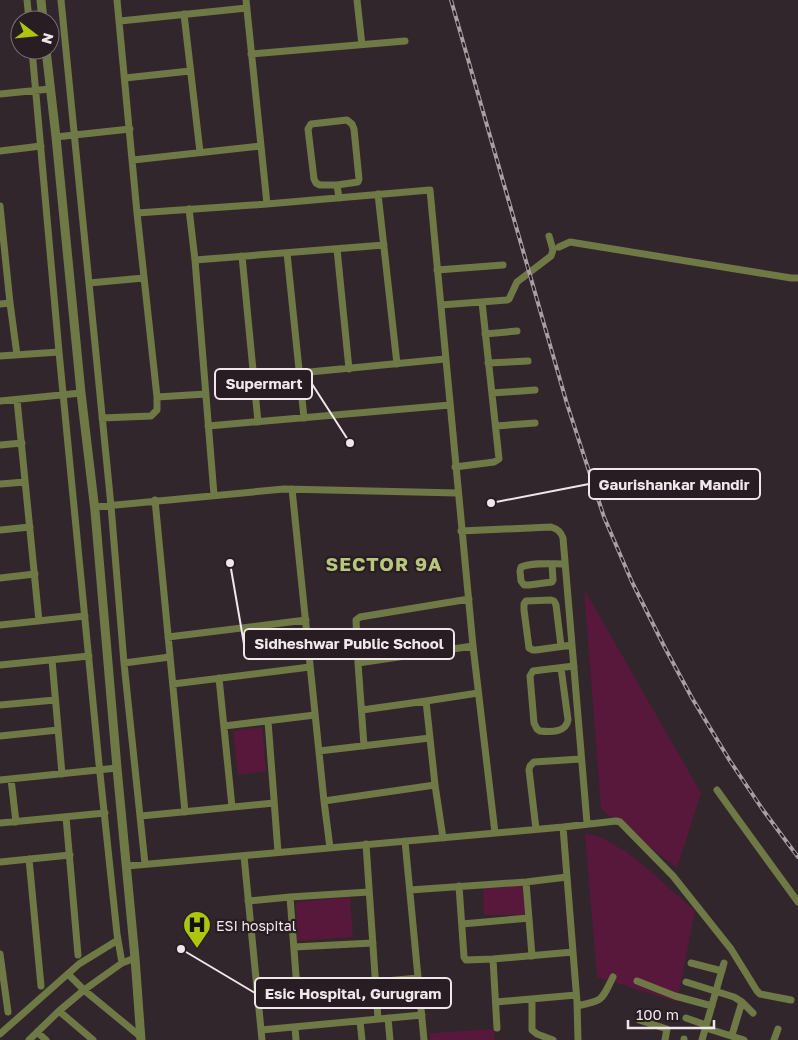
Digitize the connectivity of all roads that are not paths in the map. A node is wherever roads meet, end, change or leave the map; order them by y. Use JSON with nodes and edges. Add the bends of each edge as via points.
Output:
{"nodes":[{"id":1,"x":61,"y":0,"type":"edge"},
{"id":2,"x":117,"y":0,"type":"edge"},
{"id":3,"x":246,"y":0,"type":"edge"},
{"id":4,"x":357,"y":0,"type":"edge"},
{"id":5,"x":247,"y":8,"type":"junction"},
{"id":6,"x":184,"y":14,"type":"junction"},
{"id":7,"x":120,"y":21,"type":"junction"},
{"id":8,"x":405,"y":41,"type":"dead end"},
{"id":9,"x":362,"y":46,"type":"junction"},
{"id":10,"x":251,"y":54,"type":"junction"},
{"id":11,"x":33,"y":60,"type":"edge"},
{"id":12,"x":47,"y":60,"type":"edge"},
{"id":13,"x":190,"y":71,"type":"junction"},
{"id":14,"x":125,"y":78,"type":"junction"},
{"id":15,"x":50,"y":89,"type":"junction"},
{"id":16,"x":35,"y":90,"type":"junction"},
{"id":17,"x":0,"y":94,"type":"edge"},
{"id":18,"x":130,"y":129,"type":"junction"},
{"id":19,"x":75,"y":135,"type":"junction"},
{"id":20,"x":56,"y":137,"type":"junction"},
{"id":21,"x":41,"y":146,"type":"junction"},
{"id":22,"x":261,"y":146,"type":"junction"},
{"id":23,"x":0,"y":151,"type":"edge"},
{"id":24,"x":200,"y":152,"type":"junction"},
{"id":25,"x":133,"y":160,"type":"junction"},
{"id":26,"x":337,"y":185,"type":"junction"},
{"id":27,"x":378,"y":194,"type":"junction"},
{"id":28,"x":339,"y":198,"type":"junction"},
{"id":29,"x":267,"y":204,"type":"junction"},
{"id":30,"x":0,"y":206,"type":"edge"},
{"id":31,"x":189,"y":209,"type":"junction"},
{"id":32,"x":137,"y":213,"type":"junction"},
{"id":33,"x":549,"y":236,"type":"dead end"},
{"id":34,"x":2,"y":244,"type":"edge"},
{"id":35,"x":384,"y":245,"type":"junction"},
{"id":36,"x":562,"y":246,"type":"dead end"},
{"id":37,"x":337,"y":248,"type":"junction"},
{"id":38,"x":287,"y":253,"type":"junction"},
{"id":39,"x":242,"y":256,"type":"junction"},
{"id":40,"x":195,"y":260,"type":"junction"},
{"id":41,"x":503,"y":265,"type":"dead end"},
{"id":42,"x":437,"y":270,"type":"junction"},
{"id":43,"x":144,"y":278,"type":"junction"},
{"id":44,"x":798,"y":278,"type":"edge"},
{"id":45,"x":89,"y":283,"type":"junction"},
{"id":46,"x":482,"y":302,"type":"junction"},
{"id":47,"x":10,"y":303,"type":"junction"},
{"id":48,"x":0,"y":304,"type":"edge"},
{"id":49,"x":441,"y":305,"type":"junction"},
{"id":50,"x":517,"y":331,"type":"dead end"},
{"id":51,"x":485,"y":334,"type":"junction"},
{"id":52,"x":59,"y":352,"type":"junction"},
{"id":53,"x":17,"y":355,"type":"junction"},
{"id":54,"x":0,"y":356,"type":"edge"},
{"id":55,"x":446,"y":359,"type":"junction"},
{"id":56,"x":528,"y":360,"type":"dead end"},
{"id":57,"x":488,"y":363,"type":"junction"},
{"id":58,"x":397,"y":364,"type":"junction"},
{"id":59,"x":349,"y":369,"type":"junction"},
{"id":60,"x":299,"y":374,"type":"junction"},
{"id":61,"x":535,"y":390,"type":"dead end"},
{"id":62,"x":81,"y":393,"type":"junction"},
{"id":63,"x":492,"y":393,"type":"junction"},
{"id":64,"x":206,"y":394,"type":"junction"},
{"id":65,"x":64,"y":395,"type":"junction"},
{"id":66,"x":156,"y":397,"type":"junction"},
{"id":67,"x":17,"y":400,"type":"junction"},
{"id":68,"x":0,"y":401,"type":"edge"},
{"id":69,"x":450,"y":406,"type":"junction"},
{"id":70,"x":102,"y":418,"type":"junction"},
{"id":71,"x":304,"y":418,"type":"junction"},
{"id":72,"x":258,"y":422,"type":"junction"},
{"id":73,"x":535,"y":423,"type":"dead end"},
{"id":74,"x":208,"y":426,"type":"junction"},
{"id":75,"x":496,"y":426,"type":"junction"},
{"id":76,"x":22,"y":443,"type":"junction"},
{"id":77,"x":0,"y":445,"type":"edge"},
{"id":78,"x":455,"y":467,"type":"junction"},
{"id":79,"x":26,"y":482,"type":"junction"},
{"id":80,"x":0,"y":484,"type":"edge"},
{"id":81,"x":292,"y":489,"type":"junction"},
{"id":82,"x":458,"y":493,"type":"junction"},
{"id":83,"x":214,"y":495,"type":"junction"},
{"id":84,"x":155,"y":500,"type":"junction"},
{"id":85,"x":111,"y":506,"type":"junction"},
{"id":86,"x":95,"y":507,"type":"junction"},
{"id":87,"x":30,"y":527,"type":"junction"},
{"id":88,"x":0,"y":530,"type":"edge"},
{"id":89,"x":462,"y":531,"type":"junction"},
{"id":90,"x":552,"y":564,"type":"junction"},
{"id":91,"x":565,"y":564,"type":"junction"},
{"id":92,"x":35,"y":574,"type":"junction"},
{"id":93,"x":0,"y":578,"type":"edge"},
{"id":94,"x":469,"y":599,"type":"junction"},
{"id":95,"x":85,"y":616,"type":"junction"},
{"id":96,"x":306,"y":620,"type":"junction"},
{"id":97,"x":39,"y":621,"type":"junction"},
{"id":98,"x":0,"y":625,"type":"edge"},
{"id":99,"x":356,"y":635,"type":"junction"},
{"id":100,"x":168,"y":637,"type":"junction"},
{"id":101,"x":308,"y":640,"type":"junction"},
{"id":102,"x":572,"y":644,"type":"junction"},
{"id":103,"x":473,"y":646,"type":"junction"},
{"id":104,"x":561,"y":646,"type":"junction"},
{"id":105,"x":89,"y":656,"type":"junction"},
{"id":106,"x":170,"y":658,"type":"junction"},
{"id":107,"x":52,"y":660,"type":"junction"},
{"id":108,"x":124,"y":662,"type":"junction"},
{"id":109,"x":358,"y":663,"type":"junction"},
{"id":110,"x":0,"y":665,"type":"edge"},
{"id":111,"x":574,"y":666,"type":"junction"},
{"id":112,"x":310,"y":667,"type":"junction"},
{"id":113,"x":561,"y":668,"type":"junction"},
{"id":114,"x":219,"y":678,"type":"junction"},
{"id":115,"x":173,"y":684,"type":"junction"},
{"id":116,"x":478,"y":693,"type":"junction"},
{"id":117,"x":55,"y":700,"type":"junction"},
{"id":118,"x":426,"y":701,"type":"junction"},
{"id":119,"x":0,"y":705,"type":"edge"},
{"id":120,"x":362,"y":710,"type":"junction"},
{"id":121,"x":315,"y":715,"type":"junction"},
{"id":122,"x":268,"y":721,"type":"junction"},
{"id":123,"x":224,"y":726,"type":"junction"},
{"id":124,"x":58,"y":730,"type":"junction"},
{"id":125,"x":0,"y":736,"type":"edge"},
{"id":126,"x":430,"y":738,"type":"junction"},
{"id":127,"x":364,"y":746,"type":"junction"},
{"id":128,"x":319,"y":752,"type":"junction"},
{"id":129,"x":581,"y":758,"type":"junction"},
{"id":130,"x":117,"y":768,"type":"junction"},
{"id":131,"x":100,"y":770,"type":"junction"},
{"id":132,"x":62,"y":774,"type":"junction"},
{"id":133,"x":11,"y":779,"type":"junction"},
{"id":134,"x":0,"y":780,"type":"edge"},
{"id":135,"x":435,"y":786,"type":"junction"},
{"id":136,"x":717,"y":790,"type":"dead end"},
{"id":137,"x":324,"y":801,"type":"junction"},
{"id":138,"x":274,"y":803,"type":"junction"},
{"id":139,"x":232,"y":807,"type":"junction"},
{"id":140,"x":185,"y":812,"type":"junction"},
{"id":141,"x":105,"y":813,"type":"junction"},
{"id":142,"x":141,"y":816,"type":"junction"},
{"id":143,"x":66,"y":817,"type":"junction"},
{"id":144,"x":16,"y":822,"type":"junction"},
{"id":145,"x":0,"y":823,"type":"edge"},
{"id":146,"x":587,"y":823,"type":"junction"},
{"id":147,"x":562,"y":827,"type":"junction"},
{"id":148,"x":536,"y":829,"type":"junction"},
{"id":149,"x":495,"y":833,"type":"junction"},
{"id":150,"x":442,"y":838,"type":"junction"},
{"id":151,"x":405,"y":841,"type":"junction"},
{"id":152,"x":366,"y":844,"type":"junction"},
{"id":153,"x":330,"y":848,"type":"junction"},
{"id":154,"x":278,"y":852,"type":"junction"},
{"id":155,"x":70,"y":856,"type":"junction"},
{"id":156,"x":244,"y":856,"type":"junction"},
{"id":157,"x":29,"y":859,"type":"junction"},
{"id":158,"x":0,"y":862,"type":"edge"},
{"id":159,"x":145,"y":864,"type":"junction"},
{"id":160,"x":127,"y":866,"type":"junction"},
{"id":161,"x":567,"y":877,"type":"junction"},
{"id":162,"x":526,"y":882,"type":"junction"},
{"id":163,"x":459,"y":886,"type":"junction"},
{"id":164,"x":410,"y":890,"type":"junction"},
{"id":165,"x":369,"y":892,"type":"junction"},
{"id":166,"x":290,"y":897,"type":"junction"},
{"id":167,"x":248,"y":901,"type":"junction"},
{"id":168,"x":798,"y":902,"type":"edge"},
{"id":169,"x":529,"y":918,"type":"junction"},
{"id":170,"x":462,"y":924,"type":"junction"},
{"id":171,"x":118,"y":940,"type":"junction"},
{"id":172,"x":373,"y":943,"type":"junction"},
{"id":173,"x":294,"y":947,"type":"junction"},
{"id":174,"x":573,"y":952,"type":"junction"},
{"id":175,"x":0,"y":954,"type":"edge"},
{"id":176,"x":78,"y":954,"type":"dead end"},
{"id":177,"x":532,"y":956,"type":"junction"},
{"id":178,"x":135,"y":958,"type":"junction"},
{"id":179,"x":493,"y":959,"type":"junction"},
{"id":180,"x":122,"y":963,"type":"junction"},
{"id":181,"x":692,"y":963,"type":"dead end"},
{"id":182,"x":68,"y":974,"type":"junction"},
{"id":183,"x":613,"y":977,"type":"dead end"},
{"id":184,"x":418,"y":978,"type":"junction"},
{"id":185,"x":2,"y":980,"type":"edge"},
{"id":186,"x":637,"y":981,"type":"dead end"},
{"id":187,"x":375,"y":982,"type":"junction"},
{"id":188,"x":686,"y":982,"type":"dead end"},
{"id":189,"x":41,"y":986,"type":"dead end"},
{"id":190,"x":297,"y":989,"type":"junction"},
{"id":191,"x":84,"y":990,"type":"junction"},
{"id":192,"x":716,"y":991,"type":"junction"},
{"id":193,"x":258,"y":992,"type":"junction"},
{"id":194,"x":576,"y":995,"type":"junction"},
{"id":195,"x":532,"y":999,"type":"junction"},
{"id":196,"x":791,"y":1000,"type":"dead end"},
{"id":197,"x":496,"y":1002,"type":"junction"},
{"id":198,"x":742,"y":1002,"type":"junction"},
{"id":199,"x":577,"y":1006,"type":"junction"},
{"id":200,"x":712,"y":1006,"type":"junction"},
{"id":201,"x":59,"y":1011,"type":"junction"},
{"id":202,"x":8,"y":1012,"type":"dead end"},
{"id":203,"x":753,"y":1013,"type":"dead end"},
{"id":204,"x":422,"y":1015,"type":"junction"},
{"id":205,"x":388,"y":1018,"type":"junction"},
{"id":206,"x":686,"y":1018,"type":"dead end"},
{"id":207,"x":378,"y":1019,"type":"junction"},
{"id":208,"x":639,"y":1020,"type":"dead end"},
{"id":209,"x":360,"y":1021,"type":"junction"},
{"id":210,"x":706,"y":1026,"type":"junction"},
{"id":211,"x":295,"y":1027,"type":"junction"},
{"id":212,"x":497,"y":1028,"type":"dead end"},
{"id":213,"x":778,"y":1029,"type":"dead end"},
{"id":214,"x":262,"y":1030,"type":"junction"},
{"id":215,"x":37,"y":1032,"type":"junction"},
{"id":216,"x":0,"y":1034,"type":"edge"},
{"id":217,"x":732,"y":1035,"type":"junction"},
{"id":218,"x":141,"y":1039,"type":"edge"},
{"id":219,"x":705,"y":1039,"type":"edge"},
{"id":220,"x":29,"y":1040,"type":"edge"},
{"id":221,"x":46,"y":1040,"type":"edge"},
{"id":222,"x":93,"y":1040,"type":"edge"},
{"id":223,"x":262,"y":1040,"type":"edge"},
{"id":224,"x":296,"y":1040,"type":"edge"},
{"id":225,"x":362,"y":1040,"type":"edge"},
{"id":226,"x":390,"y":1040,"type":"edge"},
{"id":227,"x":424,"y":1040,"type":"edge"},
{"id":228,"x":553,"y":1040,"type":"edge"},
{"id":229,"x":578,"y":1040,"type":"edge"},
{"id":230,"x":665,"y":1040,"type":"edge"},
{"id":231,"x":744,"y":1040,"type":"edge"},
{"id":232,"x":774,"y":1040,"type":"edge"}],
"edges":[{"from":1,"to":19,"type":"street"},
{"from":2,"to":7,"type":"street"},
{"from":3,"to":5,"type":"street"},
{"from":4,"to":9,"type":"street"},
{"from":5,"to":6,"type":"street"},
{"from":5,"to":10,"type":"street"},
{"from":6,"to":7,"type":"street"},
{"from":6,"to":13,"type":"street"},
{"from":7,"to":14,"type":"street"},
{"from":8,"to":9,"type":"street"},
{"from":9,"to":10,"type":"street"},
{"from":10,"to":22,"type":"street"},
{"from":11,"to":16,"type":"street"},
{"from":12,"to":15,"type":"street"},
{"from":13,"to":14,"type":"street"},
{"from":13,"to":24,"type":"street"},
{"from":14,"to":18,"type":"street"},
{"from":15,"to":16,"type":"street"},
{"from":15,"to":20,"type":"street"},
{"from":16,"to":17,"type":"street"},
{"from":16,"to":21,"type":"street"},
{"from":18,"to":19,"type":"street"},
{"from":18,"to":25,"type":"street"},
{"from":19,"to":20,"type":"street"},
{"from":19,"to":45,"type":"street"},
{"from":20,"to":62,"type":"street"},
{"from":21,"to":23,"type":"street"},
{"from":21,"to":52,"type":"street"},
{"from":22,"to":24,"type":"street"},
{"from":22,"to":29,"type":"street"},
{"from":24,"to":25,"type":"street"},
{"from":25,"to":32,"type":"street"},
{"from":26,"to":26,"type":"street","via":[[358,182],[359,179],[352,124],[347,120],[311,124],[308,129],[314,179],[320,185]]},
{"from":26,"to":28,"type":"street"},
{"from":27,"to":28,"type":"street"},
{"from":27,"to":35,"type":"street"},
{"from":27,"to":42,"type":"street","via":[[430,190]]},
{"from":28,"to":29,"type":"street"},
{"from":29,"to":31,"type":"street"},
{"from":30,"to":34,"type":"street"},
{"from":31,"to":32,"type":"street"},
{"from":31,"to":40,"type":"street"},
{"from":32,"to":43,"type":"street"},
{"from":33,"to":46,"type":"street","via":[[553,250],[551,256],[517,282],[508,299]]},
{"from":34,"to":47,"type":"street"},
{"from":35,"to":37,"type":"street"},
{"from":35,"to":58,"type":"street"},
{"from":36,"to":44,"type":"street","via":[[570,242]]},
{"from":37,"to":38,"type":"street"},
{"from":37,"to":59,"type":"street"},
{"from":38,"to":39,"type":"street"},
{"from":38,"to":60,"type":"street"},
{"from":39,"to":40,"type":"street"},
{"from":39,"to":72,"type":"street"},
{"from":40,"to":64,"type":"street"},
{"from":41,"to":42,"type":"street"},
{"from":42,"to":49,"type":"street"},
{"from":43,"to":45,"type":"street"},
{"from":43,"to":66,"type":"street"},
{"from":45,"to":70,"type":"street"},
{"from":46,"to":49,"type":"street"},
{"from":46,"to":51,"type":"street"},
{"from":47,"to":48,"type":"street"},
{"from":47,"to":53,"type":"street"},
{"from":49,"to":55,"type":"street"},
{"from":50,"to":51,"type":"street"},
{"from":51,"to":57,"type":"street"},
{"from":52,"to":53,"type":"street"},
{"from":52,"to":65,"type":"street"},
{"from":53,"to":54,"type":"street"},
{"from":55,"to":58,"type":"street"},
{"from":55,"to":69,"type":"street"},
{"from":56,"to":57,"type":"street"},
{"from":57,"to":63,"type":"street"},
{"from":58,"to":59,"type":"street"},
{"from":59,"to":60,"type":"street"},
{"from":60,"to":71,"type":"street"},
{"from":61,"to":63,"type":"street"},
{"from":62,"to":65,"type":"street"},
{"from":62,"to":86,"type":"street"},
{"from":63,"to":75,"type":"street"},
{"from":64,"to":66,"type":"street"},
{"from":64,"to":74,"type":"street"},
{"from":65,"to":67,"type":"street"},
{"from":65,"to":95,"type":"street"},
{"from":66,"to":70,"type":"street","via":[[157,410],[151,416]]},
{"from":67,"to":68,"type":"street"},
{"from":67,"to":76,"type":"street"},
{"from":69,"to":71,"type":"street"},
{"from":69,"to":78,"type":"street"},
{"from":70,"to":85,"type":"street"},
{"from":71,"to":72,"type":"street"},
{"from":72,"to":74,"type":"street"},
{"from":73,"to":75,"type":"street"},
{"from":74,"to":83,"type":"street"},
{"from":75,"to":78,"type":"street","via":[[497,461]]},
{"from":76,"to":77,"type":"street"},
{"from":76,"to":79,"type":"street"},
{"from":78,"to":82,"type":"street"},
{"from":79,"to":80,"type":"street"},
{"from":79,"to":87,"type":"street"},
{"from":81,"to":82,"type":"street"},
{"from":81,"to":83,"type":"street"},
{"from":81,"to":96,"type":"street"},
{"from":82,"to":89,"type":"street"},
{"from":83,"to":84,"type":"street"},
{"from":84,"to":85,"type":"street"},
{"from":84,"to":100,"type":"street"},
{"from":85,"to":86,"type":"street"},
{"from":85,"to":108,"type":"street"},
{"from":86,"to":130,"type":"street"},
{"from":87,"to":88,"type":"street"},
{"from":87,"to":92,"type":"street"},
{"from":89,"to":91,"type":"street","via":[[556,528],[563,538]]},
{"from":89,"to":94,"type":"street"},
{"from":90,"to":90,"type":"street","via":[[521,567],[521,581],[524,585],[552,582]]},
{"from":90,"to":91,"type":"street"},
{"from":91,"to":102,"type":"street"},
{"from":92,"to":93,"type":"street"},
{"from":92,"to":97,"type":"street"},
{"from":94,"to":99,"type":"street","via":[[360,617],[356,620]]},
{"from":94,"to":103,"type":"street"},
{"from":95,"to":97,"type":"street"},
{"from":95,"to":105,"type":"street"},
{"from":96,"to":100,"type":"street"},
{"from":96,"to":101,"type":"street"},
{"from":97,"to":98,"type":"street"},
{"from":99,"to":101,"type":"street"},
{"from":99,"to":109,"type":"street"},
{"from":100,"to":106,"type":"street"},
{"from":101,"to":112,"type":"street"},
{"from":102,"to":104,"type":"street"},
{"from":102,"to":111,"type":"street"},
{"from":103,"to":109,"type":"street"},
{"from":103,"to":116,"type":"street"},
{"from":104,"to":104,"type":"street","via":[[529,648],[524,610],[526,601],[554,601]]},
{"from":105,"to":107,"type":"street"},
{"from":105,"to":131,"type":"street"},
{"from":106,"to":108,"type":"street"},
{"from":106,"to":115,"type":"street"},
{"from":107,"to":110,"type":"street"},
{"from":107,"to":117,"type":"street"},
{"from":108,"to":142,"type":"street"},
{"from":109,"to":120,"type":"street"},
{"from":111,"to":113,"type":"street"},
{"from":111,"to":129,"type":"street"},
{"from":112,"to":114,"type":"street"},
{"from":112,"to":121,"type":"street"},
{"from":113,"to":113,"type":"street","via":[[533,671],[530,676],[534,723],[540,731],[562,730],[568,725]]},
{"from":114,"to":115,"type":"street"},
{"from":114,"to":123,"type":"street"},
{"from":115,"to":140,"type":"street"},
{"from":116,"to":118,"type":"street"},
{"from":116,"to":149,"type":"street"},
{"from":117,"to":119,"type":"street"},
{"from":117,"to":124,"type":"street"},
{"from":118,"to":120,"type":"street"},
{"from":118,"to":126,"type":"street"},
{"from":120,"to":127,"type":"street"},
{"from":121,"to":122,"type":"street"},
{"from":121,"to":128,"type":"street"},
{"from":122,"to":123,"type":"street"},
{"from":122,"to":138,"type":"street"},
{"from":123,"to":139,"type":"street"},
{"from":124,"to":125,"type":"street"},
{"from":124,"to":132,"type":"street"},
{"from":126,"to":127,"type":"street"},
{"from":126,"to":135,"type":"street"},
{"from":127,"to":128,"type":"street"},
{"from":128,"to":137,"type":"street"},
{"from":129,"to":146,"type":"street"},
{"from":129,"to":148,"type":"street","via":[[534,762],[530,766]]},
{"from":130,"to":131,"type":"street"},
{"from":130,"to":160,"type":"street"},
{"from":131,"to":132,"type":"street"},
{"from":131,"to":141,"type":"street"},
{"from":132,"to":133,"type":"street"},
{"from":133,"to":134,"type":"street"},
{"from":133,"to":144,"type":"street"},
{"from":135,"to":137,"type":"street"},
{"from":135,"to":150,"type":"street"},
{"from":136,"to":168,"type":"street"},
{"from":137,"to":153,"type":"street"},
{"from":138,"to":139,"type":"street"},
{"from":138,"to":154,"type":"street"},
{"from":139,"to":140,"type":"street"},
{"from":140,"to":142,"type":"street"},
{"from":141,"to":143,"type":"street"},
{"from":141,"to":171,"type":"street"},
{"from":142,"to":159,"type":"street"},
{"from":143,"to":144,"type":"street"},
{"from":143,"to":155,"type":"street"},
{"from":144,"to":145,"type":"street"},
{"from":146,"to":147,"type":"street"},
{"from":146,"to":196,"type":"street","via":[[620,822],[673,876],[731,949],[757,991]]},
{"from":147,"to":148,"type":"street"},
{"from":147,"to":161,"type":"street"},
{"from":148,"to":149,"type":"street"},
{"from":149,"to":150,"type":"street"},
{"from":150,"to":151,"type":"street"},
{"from":151,"to":152,"type":"street"},
{"from":151,"to":164,"type":"street"},
{"from":152,"to":153,"type":"street"},
{"from":152,"to":165,"type":"street"},
{"from":153,"to":154,"type":"street"},
{"from":154,"to":156,"type":"street"},
{"from":155,"to":157,"type":"street"},
{"from":155,"to":176,"type":"street"},
{"from":156,"to":159,"type":"street"},
{"from":156,"to":167,"type":"street"},
{"from":157,"to":158,"type":"street"},
{"from":157,"to":189,"type":"street"},
{"from":159,"to":160,"type":"street"},
{"from":160,"to":178,"type":"street"},
{"from":161,"to":162,"type":"street"},
{"from":161,"to":174,"type":"street"},
{"from":162,"to":163,"type":"street"},
{"from":162,"to":169,"type":"street"},
{"from":163,"to":164,"type":"street"},
{"from":163,"to":170,"type":"street"},
{"from":164,"to":184,"type":"street"},
{"from":165,"to":166,"type":"street"},
{"from":165,"to":172,"type":"street"},
{"from":166,"to":167,"type":"street"},
{"from":166,"to":173,"type":"street"},
{"from":167,"to":193,"type":"street"},
{"from":169,"to":170,"type":"street"},
{"from":169,"to":177,"type":"street"},
{"from":170,"to":179,"type":"street","via":[[466,960]]},
{"from":171,"to":180,"type":"street"},
{"from":171,"to":182,"type":"street"},
{"from":172,"to":173,"type":"street"},
{"from":172,"to":187,"type":"street"},
{"from":173,"to":190,"type":"street"},
{"from":174,"to":177,"type":"street"},
{"from":174,"to":194,"type":"street"},
{"from":175,"to":185,"type":"street"},
{"from":177,"to":179,"type":"street"},
{"from":178,"to":180,"type":"street"},
{"from":178,"to":218,"type":"street"},
{"from":179,"to":197,"type":"street"},
{"from":180,"to":191,"type":"street"},
{"from":181,"to":192,"type":"street","via":[[723,967]]},
{"from":182,"to":191,"type":"street"},
{"from":182,"to":216,"type":"street"},
{"from":183,"to":199,"type":"street","via":[[598,1001]]},
{"from":184,"to":187,"type":"street"},
{"from":184,"to":204,"type":"street"},
{"from":185,"to":202,"type":"street"},
{"from":186,"to":200,"type":"street"},
{"from":187,"to":190,"type":"street"},
{"from":187,"to":207,"type":"street"},
{"from":188,"to":192,"type":"street"},
{"from":190,"to":193,"type":"street"},
{"from":191,"to":201,"type":"street"},
{"from":191,"to":218,"type":"street"},
{"from":192,"to":198,"type":"street"},
{"from":192,"to":200,"type":"street"},
{"from":193,"to":214,"type":"street"},
{"from":194,"to":195,"type":"street"},
{"from":194,"to":199,"type":"street"},
{"from":195,"to":197,"type":"street"},
{"from":195,"to":228,"type":"street","via":[[532,1030]]},
{"from":197,"to":212,"type":"street"},
{"from":198,"to":203,"type":"street"},
{"from":198,"to":217,"type":"street"},
{"from":199,"to":229,"type":"street"},
{"from":200,"to":210,"type":"street"},
{"from":201,"to":215,"type":"street"},
{"from":201,"to":222,"type":"street"},
{"from":204,"to":205,"type":"street"},
{"from":204,"to":227,"type":"street"},
{"from":205,"to":207,"type":"street"},
{"from":205,"to":226,"type":"street"},
{"from":206,"to":210,"type":"street"},
{"from":207,"to":209,"type":"street"},
{"from":208,"to":230,"type":"street","via":[[667,1029]]},
{"from":209,"to":211,"type":"street"},
{"from":209,"to":225,"type":"street"},
{"from":210,"to":217,"type":"street"},
{"from":210,"to":219,"type":"street"},
{"from":211,"to":214,"type":"street"},
{"from":211,"to":224,"type":"street"},
{"from":213,"to":232,"type":"street"},
{"from":214,"to":223,"type":"street"},
{"from":215,"to":220,"type":"street"},
{"from":215,"to":221,"type":"street"},
{"from":217,"to":231,"type":"street"}]}
